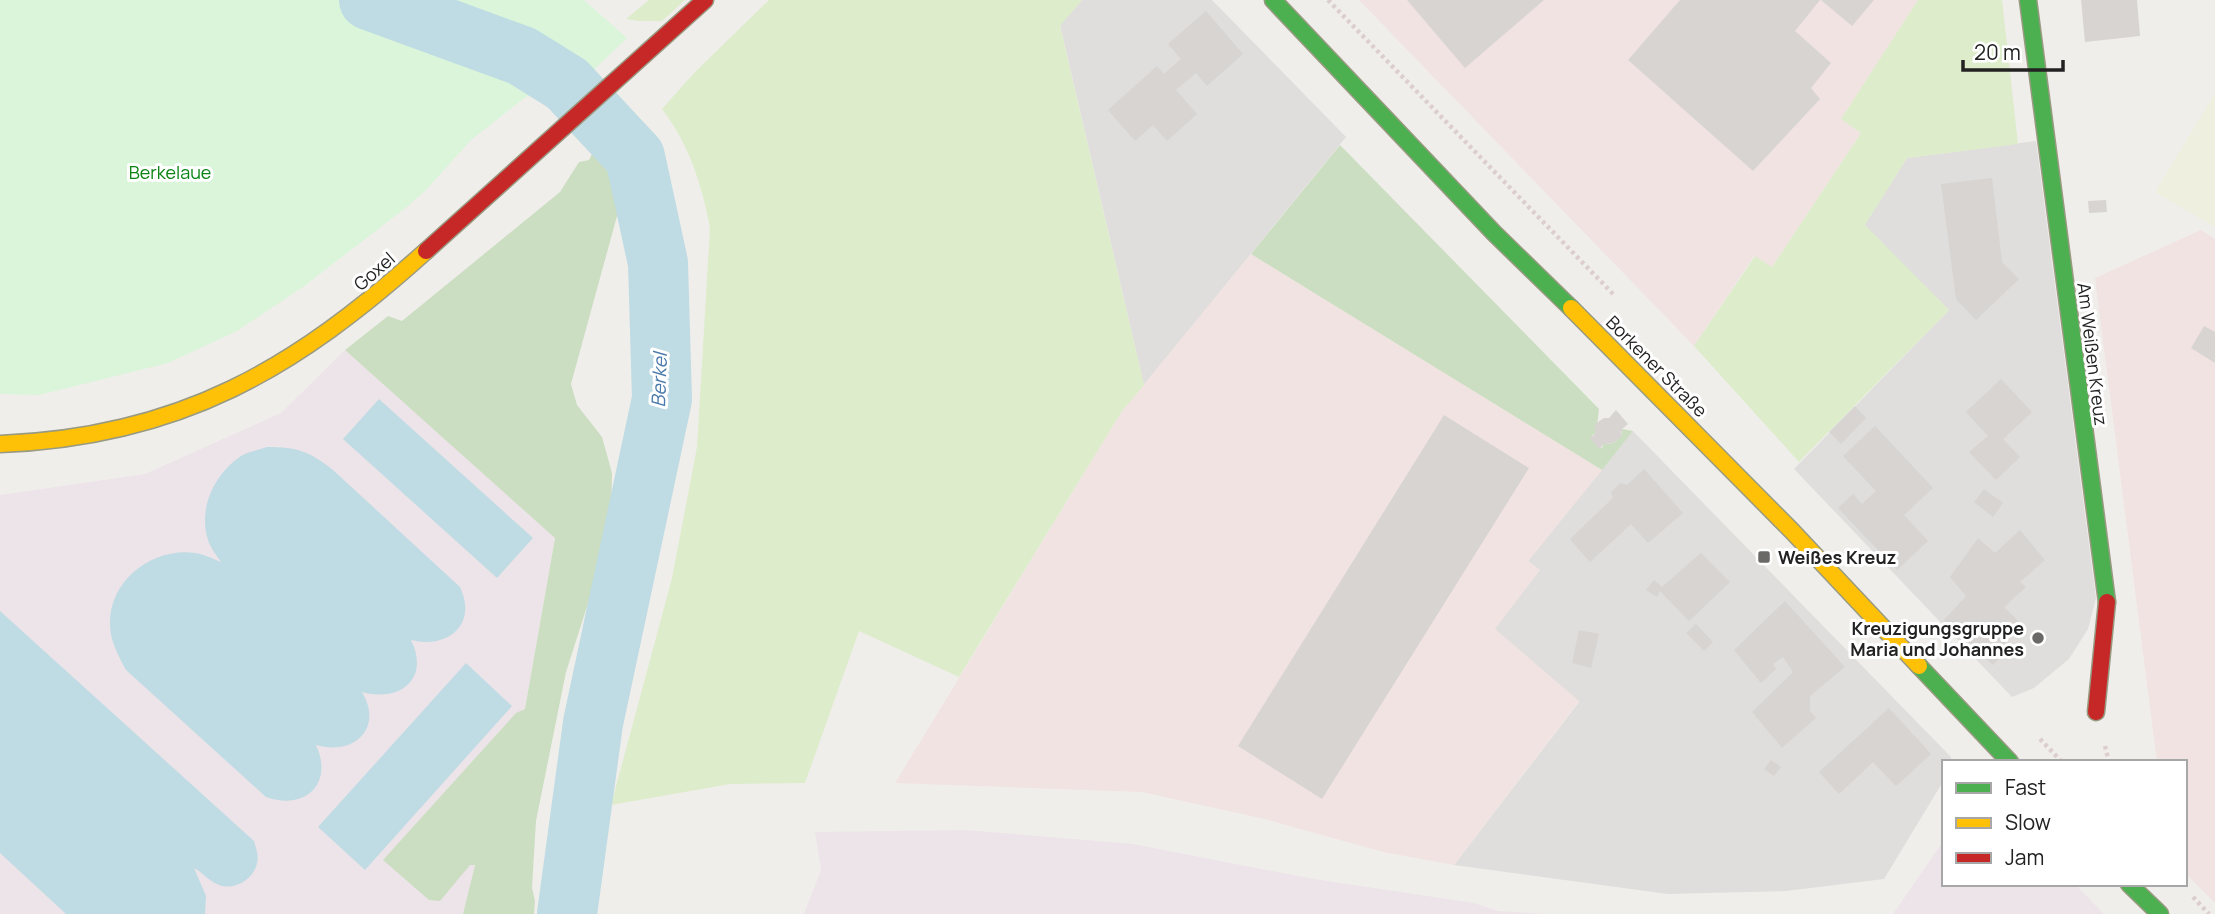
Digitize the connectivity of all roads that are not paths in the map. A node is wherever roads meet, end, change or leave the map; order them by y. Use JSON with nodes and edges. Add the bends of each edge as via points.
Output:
{"nodes":[{"id":1,"x":705,"y":0,"type":"edge"},
{"id":2,"x":1273,"y":0,"type":"edge"},
{"id":3,"x":2028,"y":0,"type":"edge"},
{"id":4,"x":0,"y":444,"type":"edge"},
{"id":5,"x":2096,"y":712,"type":"dead end"},
{"id":6,"x":2008,"y":760,"type":"edge"},
{"id":7,"x":2131,"y":886,"type":"edge"},
{"id":8,"x":2160,"y":914,"type":"edge"}],
"edges":[{"from":1,"to":4,"type":"street","name":"Goxel","via":[[380,293],[328,334],[259,378],[192,408],[124,429],[80,438]]},
{"from":2,"to":6,"type":"street","name":"Borkener Straße","via":[[1485,223],[1792,531]]},
{"from":3,"to":5,"type":"street","name":"Am Weißen Kreuz","via":[[2107,604]]},
{"from":7,"to":8,"type":"street"}]}
